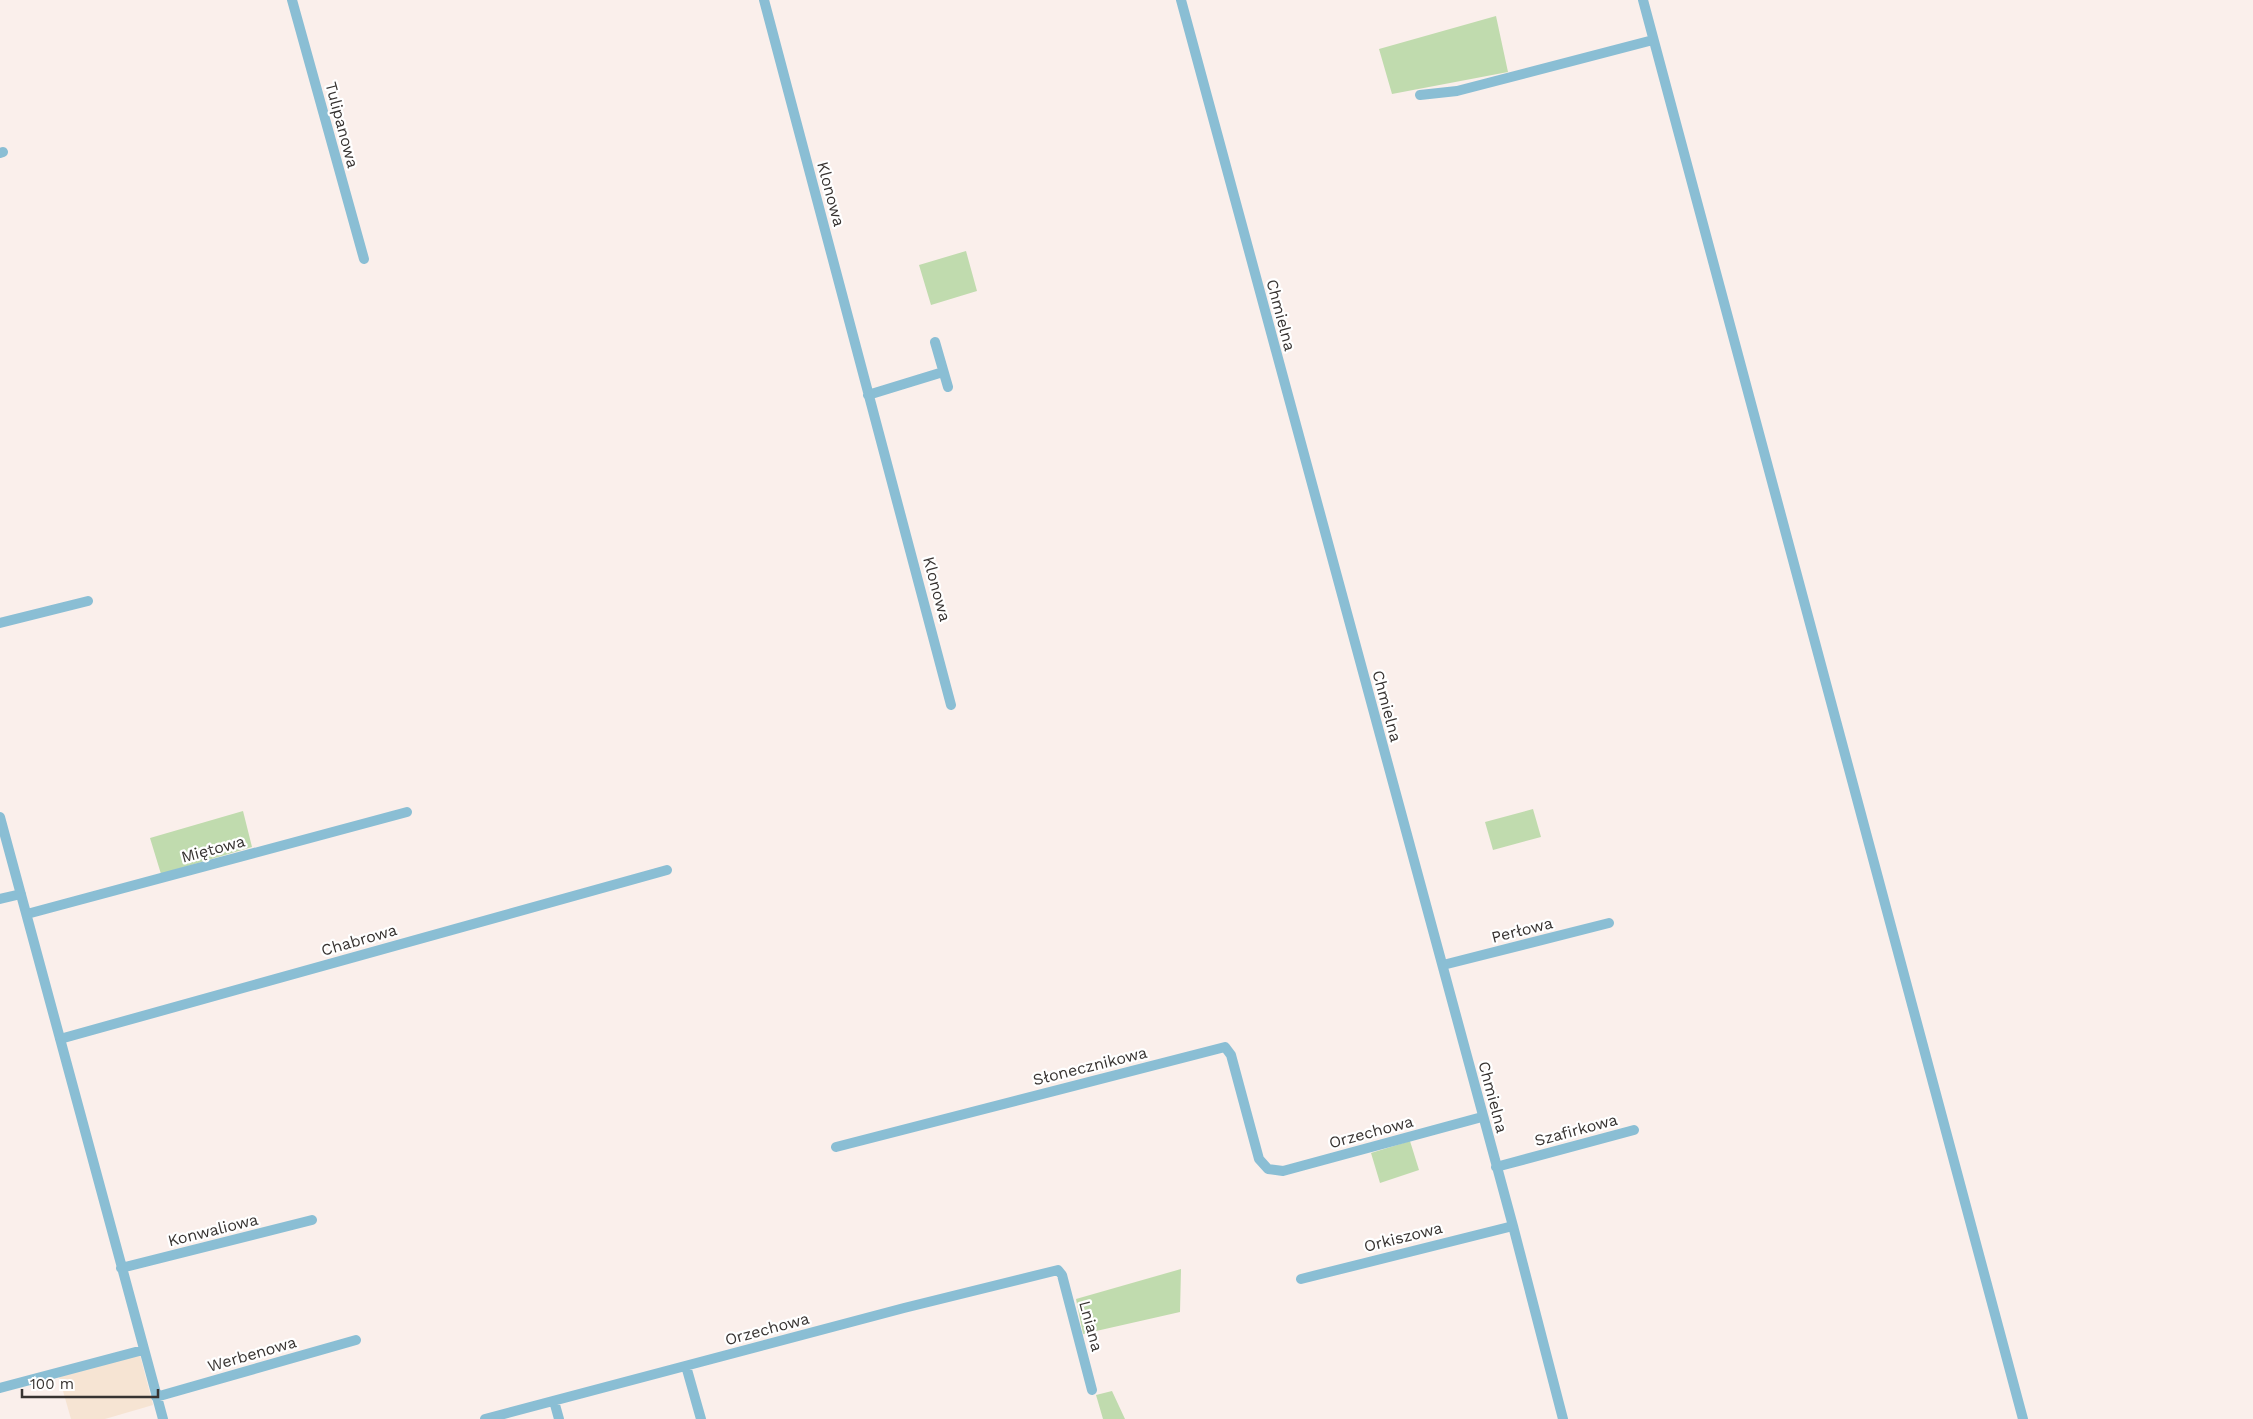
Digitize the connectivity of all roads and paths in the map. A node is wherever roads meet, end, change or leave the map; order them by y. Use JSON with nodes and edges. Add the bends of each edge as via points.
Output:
{"nodes":[{"id":1,"x":292,"y":0,"type":"edge"},
{"id":2,"x":764,"y":0,"type":"edge"},
{"id":3,"x":1181,"y":0,"type":"edge"},
{"id":4,"x":1643,"y":0,"type":"edge"},
{"id":5,"x":1653,"y":40,"type":"junction"},
{"id":6,"x":1420,"y":95,"type":"dead end"},
{"id":7,"x":364,"y":259,"type":"dead end"},
{"id":8,"x":935,"y":342,"type":"dead end"},
{"id":9,"x":943,"y":372,"type":"junction"},
{"id":10,"x":948,"y":387,"type":"dead end"},
{"id":11,"x":868,"y":395,"type":"junction"},
{"id":12,"x":88,"y":601,"type":"dead end"},
{"id":13,"x":0,"y":624,"type":"edge"},
{"id":14,"x":952,"y":705,"type":"dead end"},
{"id":15,"x":407,"y":812,"type":"dead end"},
{"id":16,"x":0,"y":817,"type":"edge"},
{"id":17,"x":667,"y":870,"type":"dead end"},
{"id":18,"x":20,"y":894,"type":"junction"},
{"id":19,"x":0,"y":899,"type":"edge"},
{"id":20,"x":27,"y":914,"type":"junction"},
{"id":21,"x":1609,"y":923,"type":"dead end"},
{"id":22,"x":1442,"y":966,"type":"junction"},
{"id":23,"x":60,"y":1039,"type":"junction"},
{"id":24,"x":1482,"y":1117,"type":"junction"},
{"id":25,"x":1634,"y":1130,"type":"dead end"},
{"id":26,"x":836,"y":1147,"type":"dead end"},
{"id":27,"x":1496,"y":1167,"type":"junction"},
{"id":28,"x":1268,"y":1169,"type":"joint"},
{"id":29,"x":312,"y":1220,"type":"dead end"},
{"id":30,"x":1513,"y":1226,"type":"junction"},
{"id":31,"x":121,"y":1268,"type":"junction"},
{"id":32,"x":1058,"y":1270,"type":"joint"},
{"id":33,"x":1301,"y":1279,"type":"dead end"},
{"id":34,"x":356,"y":1340,"type":"dead end"},
{"id":35,"x":143,"y":1350,"type":"junction"},
{"id":36,"x":686,"y":1366,"type":"junction"},
{"id":37,"x":0,"y":1388,"type":"edge"},
{"id":38,"x":1092,"y":1390,"type":"dead end"},
{"id":39,"x":156,"y":1396,"type":"junction"},
{"id":40,"x":554,"y":1401,"type":"junction"},
{"id":41,"x":162,"y":1419,"type":"edge"},
{"id":42,"x":485,"y":1419,"type":"edge"},
{"id":43,"x":559,"y":1419,"type":"edge"},
{"id":44,"x":701,"y":1419,"type":"edge"},
{"id":45,"x":1563,"y":1419,"type":"edge"},
{"id":46,"x":2023,"y":1419,"type":"edge"}],
"edges":[{"from":1,"to":7,"type":"street","name":"Tulipanowa"},
{"from":2,"to":11,"type":"street","name":"Klonowa"},
{"from":3,"to":22,"type":"street","name":"Chmielna"},
{"from":4,"to":5,"type":"street"},
{"from":5,"to":6,"type":"street","via":[[1457,91]]},
{"from":5,"to":46,"type":"street"},
{"from":8,"to":9,"type":"street"},
{"from":9,"to":10,"type":"street"},
{"from":9,"to":11,"type":"street"},
{"from":11,"to":14,"type":"street","name":"Klonowa"},
{"from":12,"to":13,"type":"street"},
{"from":15,"to":20,"type":"street","name":"Miętowa"},
{"from":16,"to":18,"type":"street"},
{"from":17,"to":23,"type":"street","name":"Chabrowa"},
{"from":18,"to":19,"type":"street"},
{"from":18,"to":20,"type":"street"},
{"from":20,"to":23,"type":"street"},
{"from":21,"to":22,"type":"street","name":"Perłowa"},
{"from":22,"to":24,"type":"street","name":"Chmielna"},
{"from":23,"to":31,"type":"street"},
{"from":24,"to":27,"type":"street","name":"Chmielna"},
{"from":24,"to":28,"type":"street","name":"Orzechowa","via":[[1283,1171]]},
{"from":25,"to":27,"type":"street","name":"Szafirkowa"},
{"from":26,"to":28,"type":"street","name":"Słonecznikowa","via":[[1225,1047],[1231,1055],[1259,1159]]},
{"from":27,"to":30,"type":"street","name":"Chmielna"},
{"from":29,"to":31,"type":"street","name":"Konwaliowa"},
{"from":30,"to":33,"type":"street","name":"Orkiszowa"},
{"from":30,"to":45,"type":"street","name":"Chmielna"},
{"from":31,"to":35,"type":"street"},
{"from":32,"to":36,"type":"street","name":"Orzechowa"},
{"from":32,"to":38,"type":"street","name":"Lniana"},
{"from":34,"to":39,"type":"street","name":"Werbenowa"},
{"from":35,"to":37,"type":"street"},
{"from":35,"to":39,"type":"street"},
{"from":36,"to":40,"type":"street","name":"Orzechowa"},
{"from":36,"to":44,"type":"street"},
{"from":39,"to":41,"type":"street"},
{"from":40,"to":42,"type":"street","name":"Orzechowa"},
{"from":40,"to":43,"type":"street"}]}
